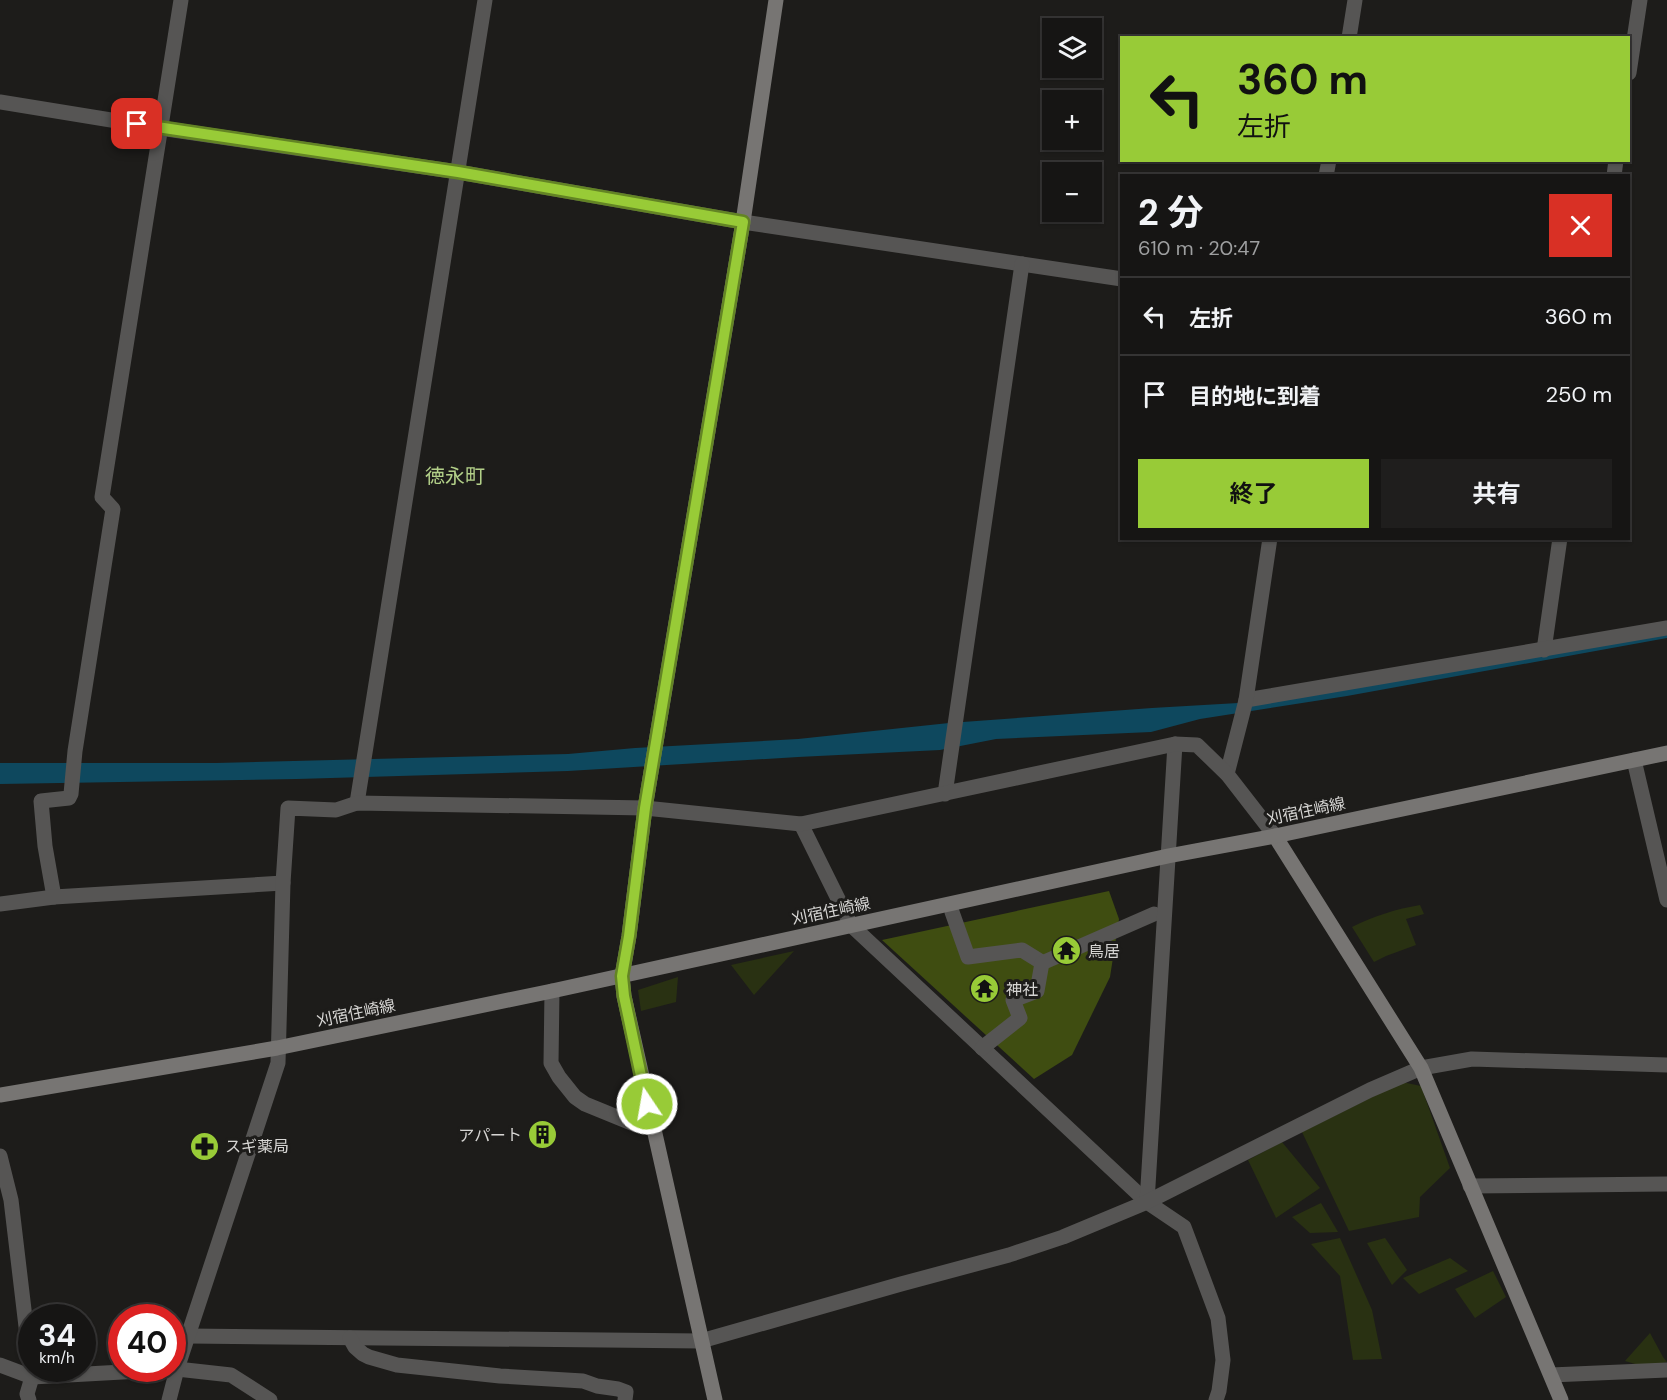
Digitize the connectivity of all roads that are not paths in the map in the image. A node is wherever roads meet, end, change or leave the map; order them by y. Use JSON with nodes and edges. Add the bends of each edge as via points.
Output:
{"nodes":[{"id":1,"x":181,"y":0,"type":"edge"},
{"id":2,"x":485,"y":0,"type":"edge"},
{"id":3,"x":776,"y":0,"type":"edge"},
{"id":4,"x":1355,"y":0,"type":"edge"},
{"id":5,"x":1640,"y":0,"type":"edge"},
{"id":6,"x":1349,"y":36,"type":"edge"},
{"id":7,"x":1630,"y":66,"type":"edge"},
{"id":8,"x":0,"y":102,"type":"edge"},
{"id":9,"x":160,"y":128,"type":"junction"},
{"id":10,"x":458,"y":172,"type":"junction"},
{"id":11,"x":743,"y":222,"type":"junction"},
{"id":12,"x":1022,"y":264,"type":"junction"},
{"id":13,"x":1120,"y":279,"type":"edge"},
{"id":14,"x":1270,"y":540,"type":"edge"},
{"id":15,"x":1560,"y":540,"type":"edge"},
{"id":16,"x":1667,"y":628,"type":"edge"},
{"id":17,"x":1544,"y":650,"type":"junction"},
{"id":18,"x":1246,"y":700,"type":"junction"},
{"id":19,"x":1175,"y":744,"type":"junction"},
{"id":20,"x":1667,"y":753,"type":"edge"},
{"id":21,"x":1634,"y":760,"type":"junction"},
{"id":22,"x":1227,"y":774,"type":"junction"},
{"id":23,"x":945,"y":794,"type":"junction"},
{"id":24,"x":357,"y":803,"type":"junction"},
{"id":25,"x":645,"y":808,"type":"junction"},
{"id":26,"x":801,"y":824,"type":"junction"},
{"id":27,"x":1275,"y":836,"type":"junction"},
{"id":28,"x":1168,"y":856,"type":"junction"},
{"id":29,"x":283,"y":883,"type":"junction"},
{"id":30,"x":54,"y":897,"type":"junction"},
{"id":31,"x":1667,"y":900,"type":"edge"},
{"id":32,"x":0,"y":904,"type":"edge"},
{"id":33,"x":952,"y":912,"type":"dead end"},
{"id":34,"x":1154,"y":914,"type":"dead end"},
{"id":35,"x":851,"y":925,"type":"junction"},
{"id":36,"x":1042,"y":963,"type":"junction"},
{"id":37,"x":622,"y":976,"type":"junction"},
{"id":38,"x":552,"y":991,"type":"junction"},
{"id":39,"x":277,"y":1048,"type":"junction"},
{"id":40,"x":982,"y":1048,"type":"junction"},
{"id":41,"x":1667,"y":1065,"type":"edge"},
{"id":42,"x":1421,"y":1068,"type":"junction"},
{"id":43,"x":0,"y":1095,"type":"edge"},
{"id":44,"x":652,"y":1125,"type":"junction"},
{"id":45,"x":0,"y":1156,"type":"edge"},
{"id":46,"x":1667,"y":1184,"type":"edge"},
{"id":47,"x":1470,"y":1186,"type":"junction"},
{"id":48,"x":1147,"y":1202,"type":"junction"},
{"id":49,"x":23,"y":1304,"type":"edge"},
{"id":50,"x":189,"y":1336,"type":"junction"},
{"id":51,"x":350,"y":1338,"type":"junction"},
{"id":52,"x":701,"y":1341,"type":"junction"},
{"id":53,"x":186,"y":1344,"type":"edge"},
{"id":54,"x":0,"y":1365,"type":"edge"},
{"id":55,"x":186,"y":1370,"type":"edge"},
{"id":56,"x":1667,"y":1370,"type":"edge"},
{"id":57,"x":18,"y":1372,"type":"edge"},
{"id":58,"x":1551,"y":1375,"type":"junction"},
{"id":59,"x":31,"y":1382,"type":"edge"},
{"id":60,"x":174,"y":1382,"type":"edge"},
{"id":61,"x":28,"y":1400,"type":"edge"},
{"id":62,"x":169,"y":1400,"type":"edge"},
{"id":63,"x":270,"y":1400,"type":"edge"},
{"id":64,"x":625,"y":1400,"type":"edge"},
{"id":65,"x":715,"y":1400,"type":"edge"},
{"id":66,"x":1216,"y":1400,"type":"edge"},
{"id":67,"x":1561,"y":1400,"type":"edge"}],
"edges":[{"from":1,"to":9,"type":"street"},
{"from":2,"to":10,"type":"street"},
{"from":3,"to":11,"type":"street"},
{"from":4,"to":6,"type":"street"},
{"from":5,"to":7,"type":"street"},
{"from":8,"to":9,"type":"street"},
{"from":9,"to":10,"type":"street"},
{"from":9,"to":30,"type":"street","via":[[102,496],[113,509],[71,794],[69,798],[41,801]]},
{"from":10,"to":11,"type":"street"},
{"from":10,"to":24,"type":"street"},
{"from":11,"to":12,"type":"street"},
{"from":11,"to":25,"type":"street"},
{"from":12,"to":13,"type":"street"},
{"from":12,"to":23,"type":"street"},
{"from":14,"to":18,"type":"street"},
{"from":15,"to":17,"type":"street"},
{"from":16,"to":17,"type":"street"},
{"from":17,"to":18,"type":"street"},
{"from":18,"to":22,"type":"street"},
{"from":19,"to":22,"type":"street","via":[[1197,745]]},
{"from":19,"to":23,"type":"street"},
{"from":19,"to":28,"type":"street"},
{"from":20,"to":21,"type":"street","name":"刈宿住崎線"},
{"from":21,"to":27,"type":"street","name":"刈宿住崎線"},
{"from":21,"to":31,"type":"street"},
{"from":22,"to":27,"type":"street"},
{"from":23,"to":26,"type":"street"},
{"from":24,"to":25,"type":"street"},
{"from":24,"to":29,"type":"street","via":[[336,810],[288,808]]},
{"from":25,"to":26,"type":"street"},
{"from":25,"to":37,"type":"street"},
{"from":26,"to":35,"type":"street"},
{"from":27,"to":28,"type":"street","name":"刈宿住崎線"},
{"from":27,"to":42,"type":"street"},
{"from":28,"to":35,"type":"street","name":"刈宿住崎線"},
{"from":28,"to":48,"type":"street"},
{"from":29,"to":30,"type":"street"},
{"from":29,"to":39,"type":"street"},
{"from":30,"to":32,"type":"street"},
{"from":33,"to":36,"type":"street","via":[[968,957],[1022,950]]},
{"from":34,"to":36,"type":"street"},
{"from":35,"to":37,"type":"street","name":"刈宿住崎線"},
{"from":35,"to":40,"type":"street"},
{"from":36,"to":40,"type":"street","via":[[1037,991],[1012,1000],[1020,1018]]},
{"from":37,"to":38,"type":"street","name":"刈宿住崎線"},
{"from":37,"to":44,"type":"street"},
{"from":38,"to":39,"type":"street","name":"刈宿住崎線"},
{"from":38,"to":44,"type":"street","via":[[551,1064],[559,1077],[585,1104],[634,1124]]},
{"from":39,"to":43,"type":"street","name":"刈宿住崎線"},
{"from":39,"to":50,"type":"street","via":[[278,1063]]},
{"from":40,"to":48,"type":"street"},
{"from":41,"to":42,"type":"street","via":[[1472,1059]]},
{"from":42,"to":47,"type":"street"},
{"from":42,"to":48,"type":"street"},
{"from":44,"to":52,"type":"street"},
{"from":45,"to":49,"type":"street","via":[[11,1200]]},
{"from":46,"to":47,"type":"street"},
{"from":47,"to":58,"type":"street"},
{"from":48,"to":52,"type":"street","via":[[1009,1256]]},
{"from":48,"to":66,"type":"street","via":[[1184,1227],[1218,1318],[1223,1360]]},
{"from":50,"to":51,"type":"street"},
{"from":50,"to":53,"type":"street"},
{"from":51,"to":52,"type":"street"},
{"from":51,"to":64,"type":"street","via":[[363,1354],[398,1365],[583,1381],[626,1392]]},
{"from":52,"to":65,"type":"street"},
{"from":54,"to":57,"type":"street"},
{"from":55,"to":63,"type":"street","via":[[231,1375]]},
{"from":56,"to":58,"type":"street"},
{"from":58,"to":67,"type":"street"},
{"from":59,"to":61,"type":"street"},
{"from":60,"to":62,"type":"street"}]}
